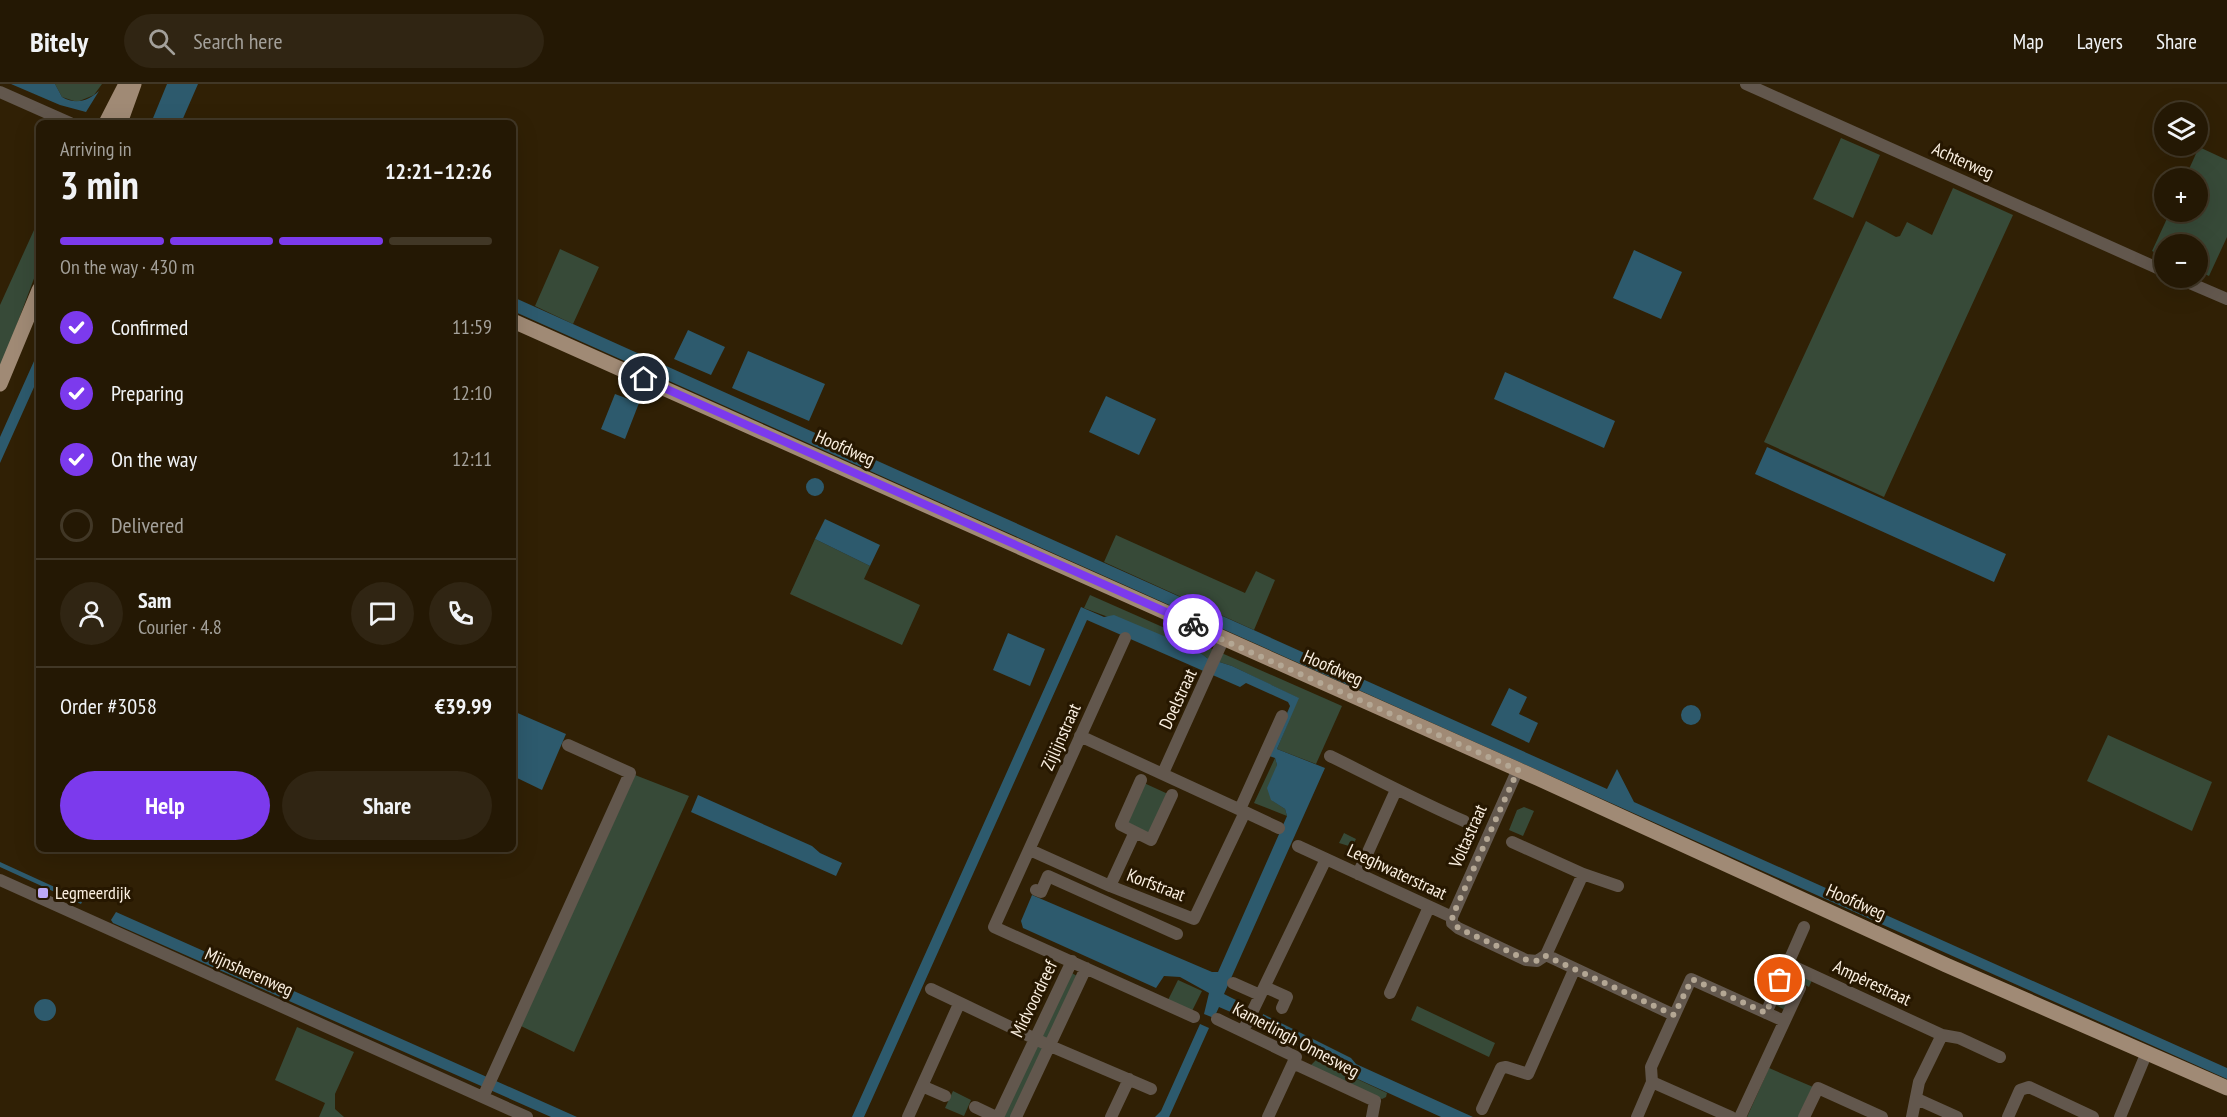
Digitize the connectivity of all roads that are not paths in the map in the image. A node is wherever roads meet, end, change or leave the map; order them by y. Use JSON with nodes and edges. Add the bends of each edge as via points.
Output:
{"nodes":[{"id":1,"x":126,"y":84,"type":"edge"},
{"id":2,"x":134,"y":84,"type":"edge"},
{"id":3,"x":1746,"y":84,"type":"edge"},
{"id":4,"x":0,"y":92,"type":"edge"},
{"id":5,"x":62,"y":120,"type":"edge"},
{"id":6,"x":108,"y":120,"type":"edge"},
{"id":7,"x":121,"y":120,"type":"edge"},
{"id":8,"x":2154,"y":268,"type":"edge"},
{"id":9,"x":2201,"y":288,"type":"edge"},
{"id":10,"x":36,"y":297,"type":"edge"},
{"id":11,"x":2227,"y":299,"type":"edge"},
{"id":12,"x":516,"y":322,"type":"edge"},
{"id":13,"x":0,"y":384,"type":"edge"},
{"id":14,"x":1125,"y":638,"type":"dead end"},
{"id":15,"x":1223,"y":640,"type":"junction"},
{"id":16,"x":1282,"y":716,"type":"dead end"},
{"id":17,"x":1080,"y":736,"type":"junction"},
{"id":18,"x":568,"y":745,"type":"dead end"},
{"id":19,"x":1330,"y":756,"type":"dead end"},
{"id":20,"x":1163,"y":773,"type":"junction"},
{"id":21,"x":1516,"y":773,"type":"junction"},
{"id":22,"x":1141,"y":780,"type":"dead end"},
{"id":23,"x":1396,"y":790,"type":"junction"},
{"id":24,"x":1172,"y":795,"type":"dead end"},
{"id":25,"x":1242,"y":810,"type":"junction"},
{"id":26,"x":1464,"y":821,"type":"dead end"},
{"id":27,"x":1279,"y":828,"type":"dead end"},
{"id":28,"x":1134,"y":834,"type":"junction"},
{"id":29,"x":1512,"y":842,"type":"dead end"},
{"id":30,"x":1298,"y":846,"type":"dead end"},
{"id":31,"x":1030,"y":850,"type":"junction"},
{"id":32,"x":1326,"y":859,"type":"junction"},
{"id":33,"x":1358,"y":874,"type":"junction"},
{"id":34,"x":1583,"y":874,"type":"junction"},
{"id":35,"x":0,"y":880,"type":"edge"},
{"id":36,"x":1110,"y":886,"type":"junction"},
{"id":37,"x":1618,"y":886,"type":"dead end"},
{"id":38,"x":1036,"y":890,"type":"dead end"},
{"id":39,"x":1429,"y":907,"type":"junction"},
{"id":40,"x":1452,"y":917,"type":"junction"},
{"id":41,"x":1804,"y":927,"type":"dead end"},
{"id":42,"x":1177,"y":934,"type":"dead end"},
{"id":43,"x":1546,"y":956,"type":"junction"},
{"id":44,"x":1072,"y":961,"type":"junction"},
{"id":45,"x":1788,"y":964,"type":"junction"},
{"id":46,"x":1086,"y":968,"type":"junction"},
{"id":47,"x":1574,"y":970,"type":"junction"},
{"id":48,"x":1233,"y":983,"type":"dead end"},
{"id":49,"x":1800,"y":988,"type":"dead end"},
{"id":50,"x":931,"y":989,"type":"dead end"},
{"id":51,"x":1262,"y":991,"type":"junction"},
{"id":52,"x":1390,"y":993,"type":"dead end"},
{"id":53,"x":959,"y":1004,"type":"junction"},
{"id":54,"x":1282,"y":1008,"type":"dead end"},
{"id":55,"x":1766,"y":1013,"type":"junction"},
{"id":56,"x":1674,"y":1015,"type":"junction"},
{"id":57,"x":1194,"y":1017,"type":"dead end"},
{"id":58,"x":1217,"y":1019,"type":"dead end"},
{"id":59,"x":1784,"y":1021,"type":"junction"},
{"id":60,"x":1243,"y":1031,"type":"junction"},
{"id":61,"x":1942,"y":1035,"type":"junction"},
{"id":62,"x":1035,"y":1038,"type":"junction"},
{"id":63,"x":1048,"y":1045,"type":"junction"},
{"id":64,"x":2146,"y":1056,"type":"junction"},
{"id":65,"x":2000,"y":1057,"type":"dead end"},
{"id":66,"x":1293,"y":1063,"type":"junction"},
{"id":67,"x":1129,"y":1079,"type":"junction"},
{"id":68,"x":1652,"y":1082,"type":"junction"},
{"id":69,"x":922,"y":1086,"type":"junction"},
{"id":70,"x":2227,"y":1088,"type":"edge"},
{"id":71,"x":1151,"y":1089,"type":"dead end"},
{"id":72,"x":485,"y":1094,"type":"junction"},
{"id":73,"x":945,"y":1096,"type":"dead end"},
{"id":74,"x":2227,"y":1097,"type":"edge"},
{"id":75,"x":1917,"y":1099,"type":"junction"},
{"id":76,"x":975,"y":1107,"type":"dead end"},
{"id":77,"x":1482,"y":1109,"type":"dead end"},
{"id":78,"x":527,"y":1117,"type":"edge"},
{"id":79,"x":908,"y":1117,"type":"edge"},
{"id":80,"x":997,"y":1117,"type":"edge"},
{"id":81,"x":1016,"y":1117,"type":"edge"},
{"id":82,"x":1111,"y":1117,"type":"edge"},
{"id":83,"x":1268,"y":1117,"type":"edge"},
{"id":84,"x":1372,"y":1117,"type":"edge"},
{"id":85,"x":1637,"y":1117,"type":"edge"},
{"id":86,"x":1731,"y":1117,"type":"edge"},
{"id":87,"x":1740,"y":1117,"type":"edge"},
{"id":88,"x":1804,"y":1117,"type":"edge"},
{"id":89,"x":1882,"y":1117,"type":"edge"},
{"id":90,"x":1912,"y":1117,"type":"edge"},
{"id":91,"x":1957,"y":1117,"type":"edge"},
{"id":92,"x":2008,"y":1117,"type":"edge"},
{"id":93,"x":2093,"y":1117,"type":"edge"},
{"id":94,"x":2120,"y":1117,"type":"edge"}],
"edges":[{"from":1,"to":6,"type":"main road"},
{"from":2,"to":7,"type":"main road"},
{"from":3,"to":8,"type":"street","name":"Achterweg"},
{"from":4,"to":5,"type":"street"},
{"from":9,"to":11,"type":"street"},
{"from":10,"to":13,"type":"main road"},
{"from":12,"to":15,"type":"main road","name":"Hoofdweg"},
{"from":14,"to":17,"type":"street","name":"Zijlijnstraat"},
{"from":15,"to":20,"type":"street","name":"Doelstraat"},
{"from":15,"to":21,"type":"main road","name":"Hoofdweg"},
{"from":16,"to":25,"type":"street","name":"Korfstraat"},
{"from":17,"to":20,"type":"street"},
{"from":17,"to":31,"type":"street","name":"Zijlijnstraat"},
{"from":18,"to":72,"type":"street","via":[[630,773]]},
{"from":19,"to":23,"type":"street"},
{"from":20,"to":25,"type":"street"},
{"from":21,"to":40,"type":"street","name":"Voltastraat"},
{"from":21,"to":64,"type":"main road","name":"Hoofdweg"},
{"from":22,"to":28,"type":"street","via":[[1121,825]]},
{"from":23,"to":26,"type":"street"},
{"from":23,"to":33,"type":"street"},
{"from":24,"to":28,"type":"street","via":[[1151,840]]},
{"from":25,"to":27,"type":"street"},
{"from":25,"to":36,"type":"street","name":"Korfstraat","via":[[1194,919]]},
{"from":28,"to":36,"type":"street"},
{"from":29,"to":34,"type":"street"},
{"from":30,"to":32,"type":"street","name":"Leeghwaterstraat"},
{"from":31,"to":36,"type":"street","name":"Korfstraat"},
{"from":31,"to":44,"type":"street","name":"Zijlijnstraat","via":[[994,927]]},
{"from":32,"to":33,"type":"street","name":"Leeghwaterstraat"},
{"from":32,"to":51,"type":"street","name":"Leeghwaterstraat"},
{"from":33,"to":39,"type":"street","name":"Leeghwaterstraat"},
{"from":34,"to":37,"type":"street"},
{"from":34,"to":43,"type":"street"},
{"from":35,"to":72,"type":"street","name":"Mijnsherenweg"},
{"from":38,"to":42,"type":"street","via":[[1041,892],[1048,876]]},
{"from":39,"to":40,"type":"street","name":"Leeghwaterstraat"},
{"from":39,"to":52,"type":"street"},
{"from":40,"to":43,"type":"street","name":"Leeghwaterstraat","via":[[1458,928],[1527,960],[1538,961]]},
{"from":41,"to":45,"type":"street"},
{"from":43,"to":47,"type":"street","name":"Leeghwaterstraat"},
{"from":44,"to":46,"type":"street","name":"Midvoordreef"},
{"from":44,"to":62,"type":"street","name":"Midvoordreef"},
{"from":45,"to":55,"type":"street"},
{"from":45,"to":61,"type":"street","name":"Ampèrestraat"},
{"from":46,"to":57,"type":"street"},
{"from":46,"to":63,"type":"street","name":"Midvoordreef"},
{"from":47,"to":56,"type":"street","name":"Leeghwaterstraat"},
{"from":47,"to":77,"type":"street","via":[[1527,1074],[1501,1068]]},
{"from":48,"to":51,"type":"street"},
{"from":49,"to":59,"type":"street"},
{"from":50,"to":53,"type":"street"},
{"from":51,"to":54,"type":"street","via":[[1287,997]]},
{"from":51,"to":60,"type":"street","name":"Leeghwaterstraat"},
{"from":53,"to":62,"type":"street"},
{"from":53,"to":69,"type":"street"},
{"from":55,"to":56,"type":"street","via":[[1692,979]]},
{"from":55,"to":59,"type":"street"},
{"from":56,"to":68,"type":"street","via":[[1651,1067]]},
{"from":58,"to":60,"type":"street","name":"Kamerlingh Onnesweg"},
{"from":59,"to":87,"type":"street"},
{"from":60,"to":66,"type":"street","name":"Kamerlingh Onnesweg","via":[[1296,1057]]},
{"from":61,"to":65,"type":"street","name":"Ampèrestraat","via":[[1959,1038]]},
{"from":61,"to":75,"type":"street","via":[[1919,1082]]},
{"from":62,"to":63,"type":"street"},
{"from":62,"to":80,"type":"street","name":"Midvoordreef"},
{"from":63,"to":67,"type":"street"},
{"from":63,"to":81,"type":"street","name":"Midvoordreef"},
{"from":64,"to":70,"type":"main road","name":"Hoofdweg"},
{"from":64,"to":74,"type":"main road","name":"Hoofdweg"},
{"from":64,"to":94,"type":"street"},
{"from":66,"to":83,"type":"street"},
{"from":66,"to":84,"type":"street","name":"Kamerlingh Onnesweg","via":[[1375,1101]]},
{"from":67,"to":71,"type":"street"},
{"from":67,"to":82,"type":"street"},
{"from":68,"to":85,"type":"street"},
{"from":68,"to":86,"type":"street"},
{"from":69,"to":73,"type":"street"},
{"from":69,"to":79,"type":"street"},
{"from":72,"to":78,"type":"street","name":"Mijnsherenweg"},
{"from":75,"to":90,"type":"street"},
{"from":75,"to":91,"type":"street"},
{"from":76,"to":80,"type":"street","name":"Midvoordreef"},
{"from":88,"to":89,"type":"street","via":[[1818,1088]]},
{"from":92,"to":93,"type":"street","via":[[2020,1090],[2029,1087]]}]}
